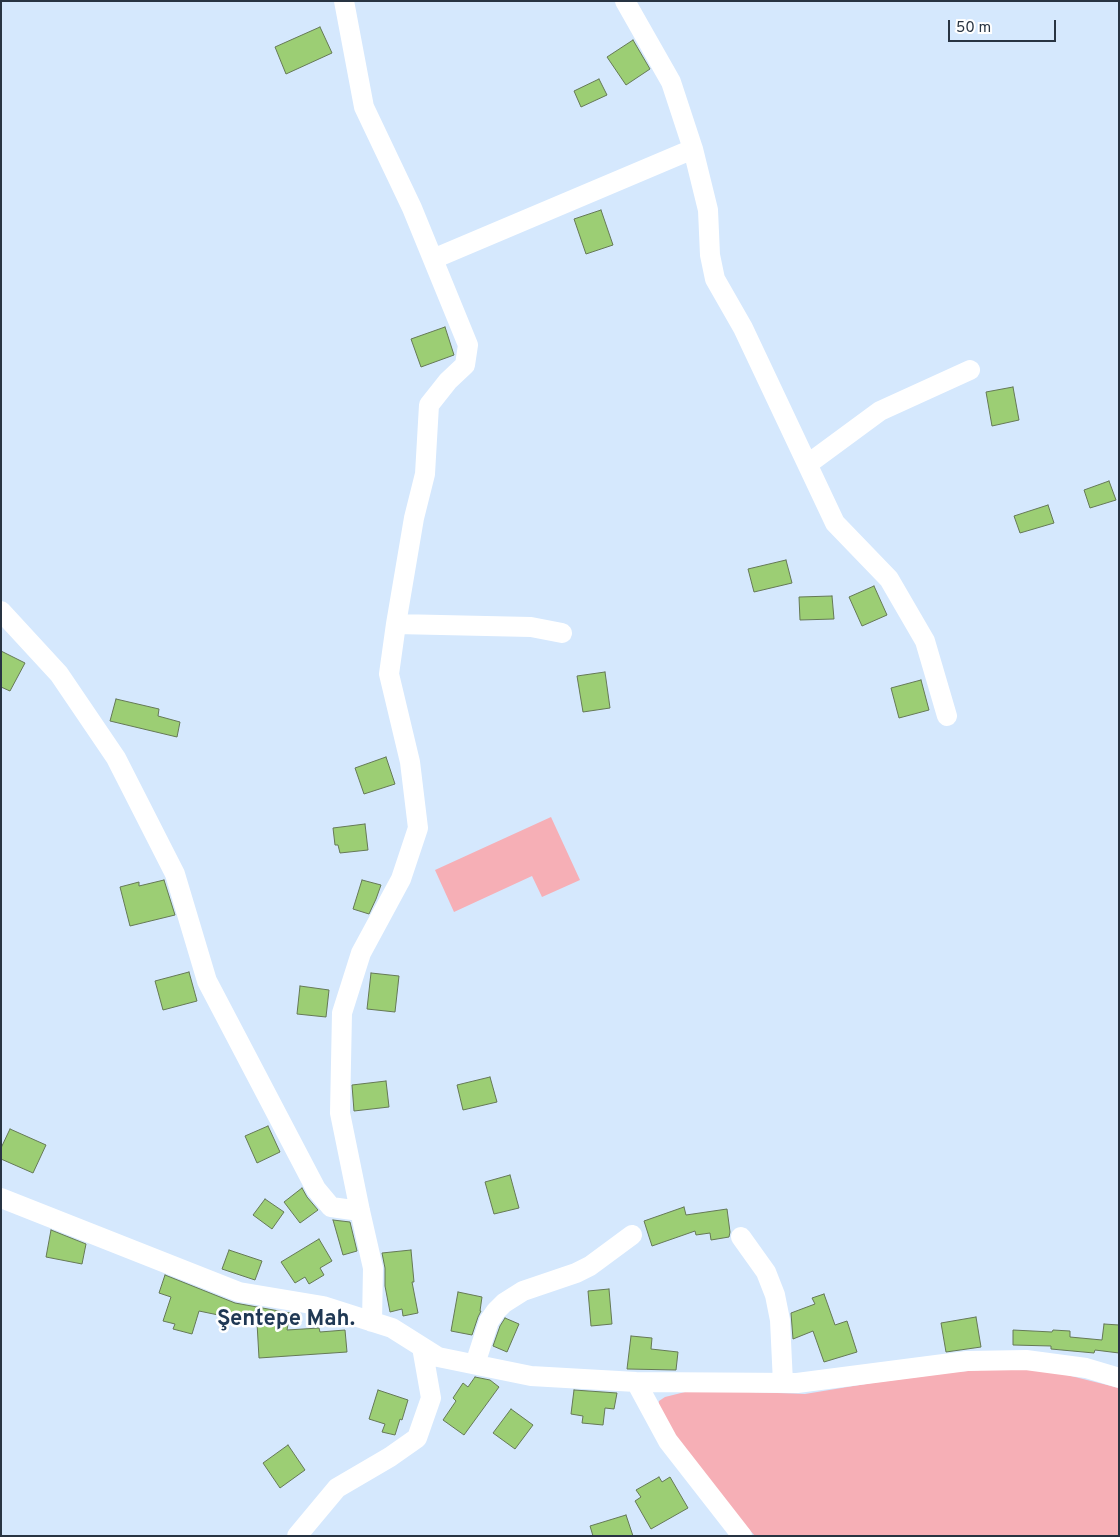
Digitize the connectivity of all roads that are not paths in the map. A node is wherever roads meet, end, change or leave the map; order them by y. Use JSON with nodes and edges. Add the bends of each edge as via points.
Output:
{"nodes":[{"id":1,"x":344,"y":1,"type":"edge"},
{"id":2,"x":625,"y":1,"type":"edge"},
{"id":3,"x":693,"y":149,"type":"junction"},
{"id":4,"x":433,"y":260,"type":"junction"},
{"id":5,"x":970,"y":370,"type":"dead end"},
{"id":6,"x":808,"y":464,"type":"junction"},
{"id":7,"x":1,"y":611,"type":"edge"},
{"id":8,"x":396,"y":624,"type":"junction"},
{"id":9,"x":562,"y":632,"type":"dead end"},
{"id":10,"x":947,"y":716,"type":"dead end"},
{"id":11,"x":1,"y":1198,"type":"edge"},
{"id":12,"x":360,"y":1211,"type":"junction"},
{"id":13,"x":632,"y":1235,"type":"dead end"},
{"id":14,"x":741,"y":1237,"type":"dead end"},
{"id":15,"x":372,"y":1322,"type":"junction"},
{"id":16,"x":422,"y":1347,"type":"junction"},
{"id":17,"x":475,"y":1364,"type":"junction"},
{"id":18,"x":1119,"y":1378,"type":"edge"},
{"id":19,"x":636,"y":1382,"type":"junction"},
{"id":20,"x":783,"y":1383,"type":"junction"},
{"id":21,"x":297,"y":1536,"type":"edge"},
{"id":22,"x":742,"y":1536,"type":"edge"}],
"edges":[{"from":1,"to":4,"type":"street","via":[[364,107]]},
{"from":2,"to":3,"type":"street","via":[[671,82]]},
{"from":3,"to":4,"type":"street"},
{"from":3,"to":6,"type":"street","via":[[708,210],[710,255],[715,279],[743,328]]},
{"from":4,"to":8,"type":"street","via":[[468,345],[464,365],[429,405],[425,474]]},
{"from":5,"to":6,"type":"street","via":[[880,411]]},
{"from":6,"to":10,"type":"street","via":[[835,523],[889,580],[925,641]]},
{"from":7,"to":12,"type":"street","via":[[59,674],[116,758],[175,874],[207,980],[316,1189],[331,1208]]},
{"from":8,"to":9,"type":"street","via":[[531,627]]},
{"from":8,"to":12,"type":"street","via":[[389,674],[410,762],[418,828],[401,879],[361,954],[342,1013],[340,1113]]},
{"from":11,"to":15,"type":"street","via":[[240,1292],[323,1306]]},
{"from":12,"to":15,"type":"street","via":[[373,1268]]},
{"from":13,"to":17,"type":"street","via":[[590,1266],[522,1291],[504,1303],[489,1321]]},
{"from":14,"to":20,"type":"street","via":[[766,1272],[775,1295],[780,1320]]},
{"from":15,"to":16,"type":"street","via":[[392,1328]]},
{"from":16,"to":17,"type":"street","via":[[438,1357]]},
{"from":16,"to":21,"type":"street","via":[[431,1398],[417,1438],[337,1488]]},
{"from":17,"to":19,"type":"street","via":[[532,1376]]},
{"from":18,"to":20,"type":"street","via":[[1086,1368],[1026,1360],[967,1361]]},
{"from":19,"to":20,"type":"street"},
{"from":19,"to":22,"type":"street","via":[[668,1441]]}]}
